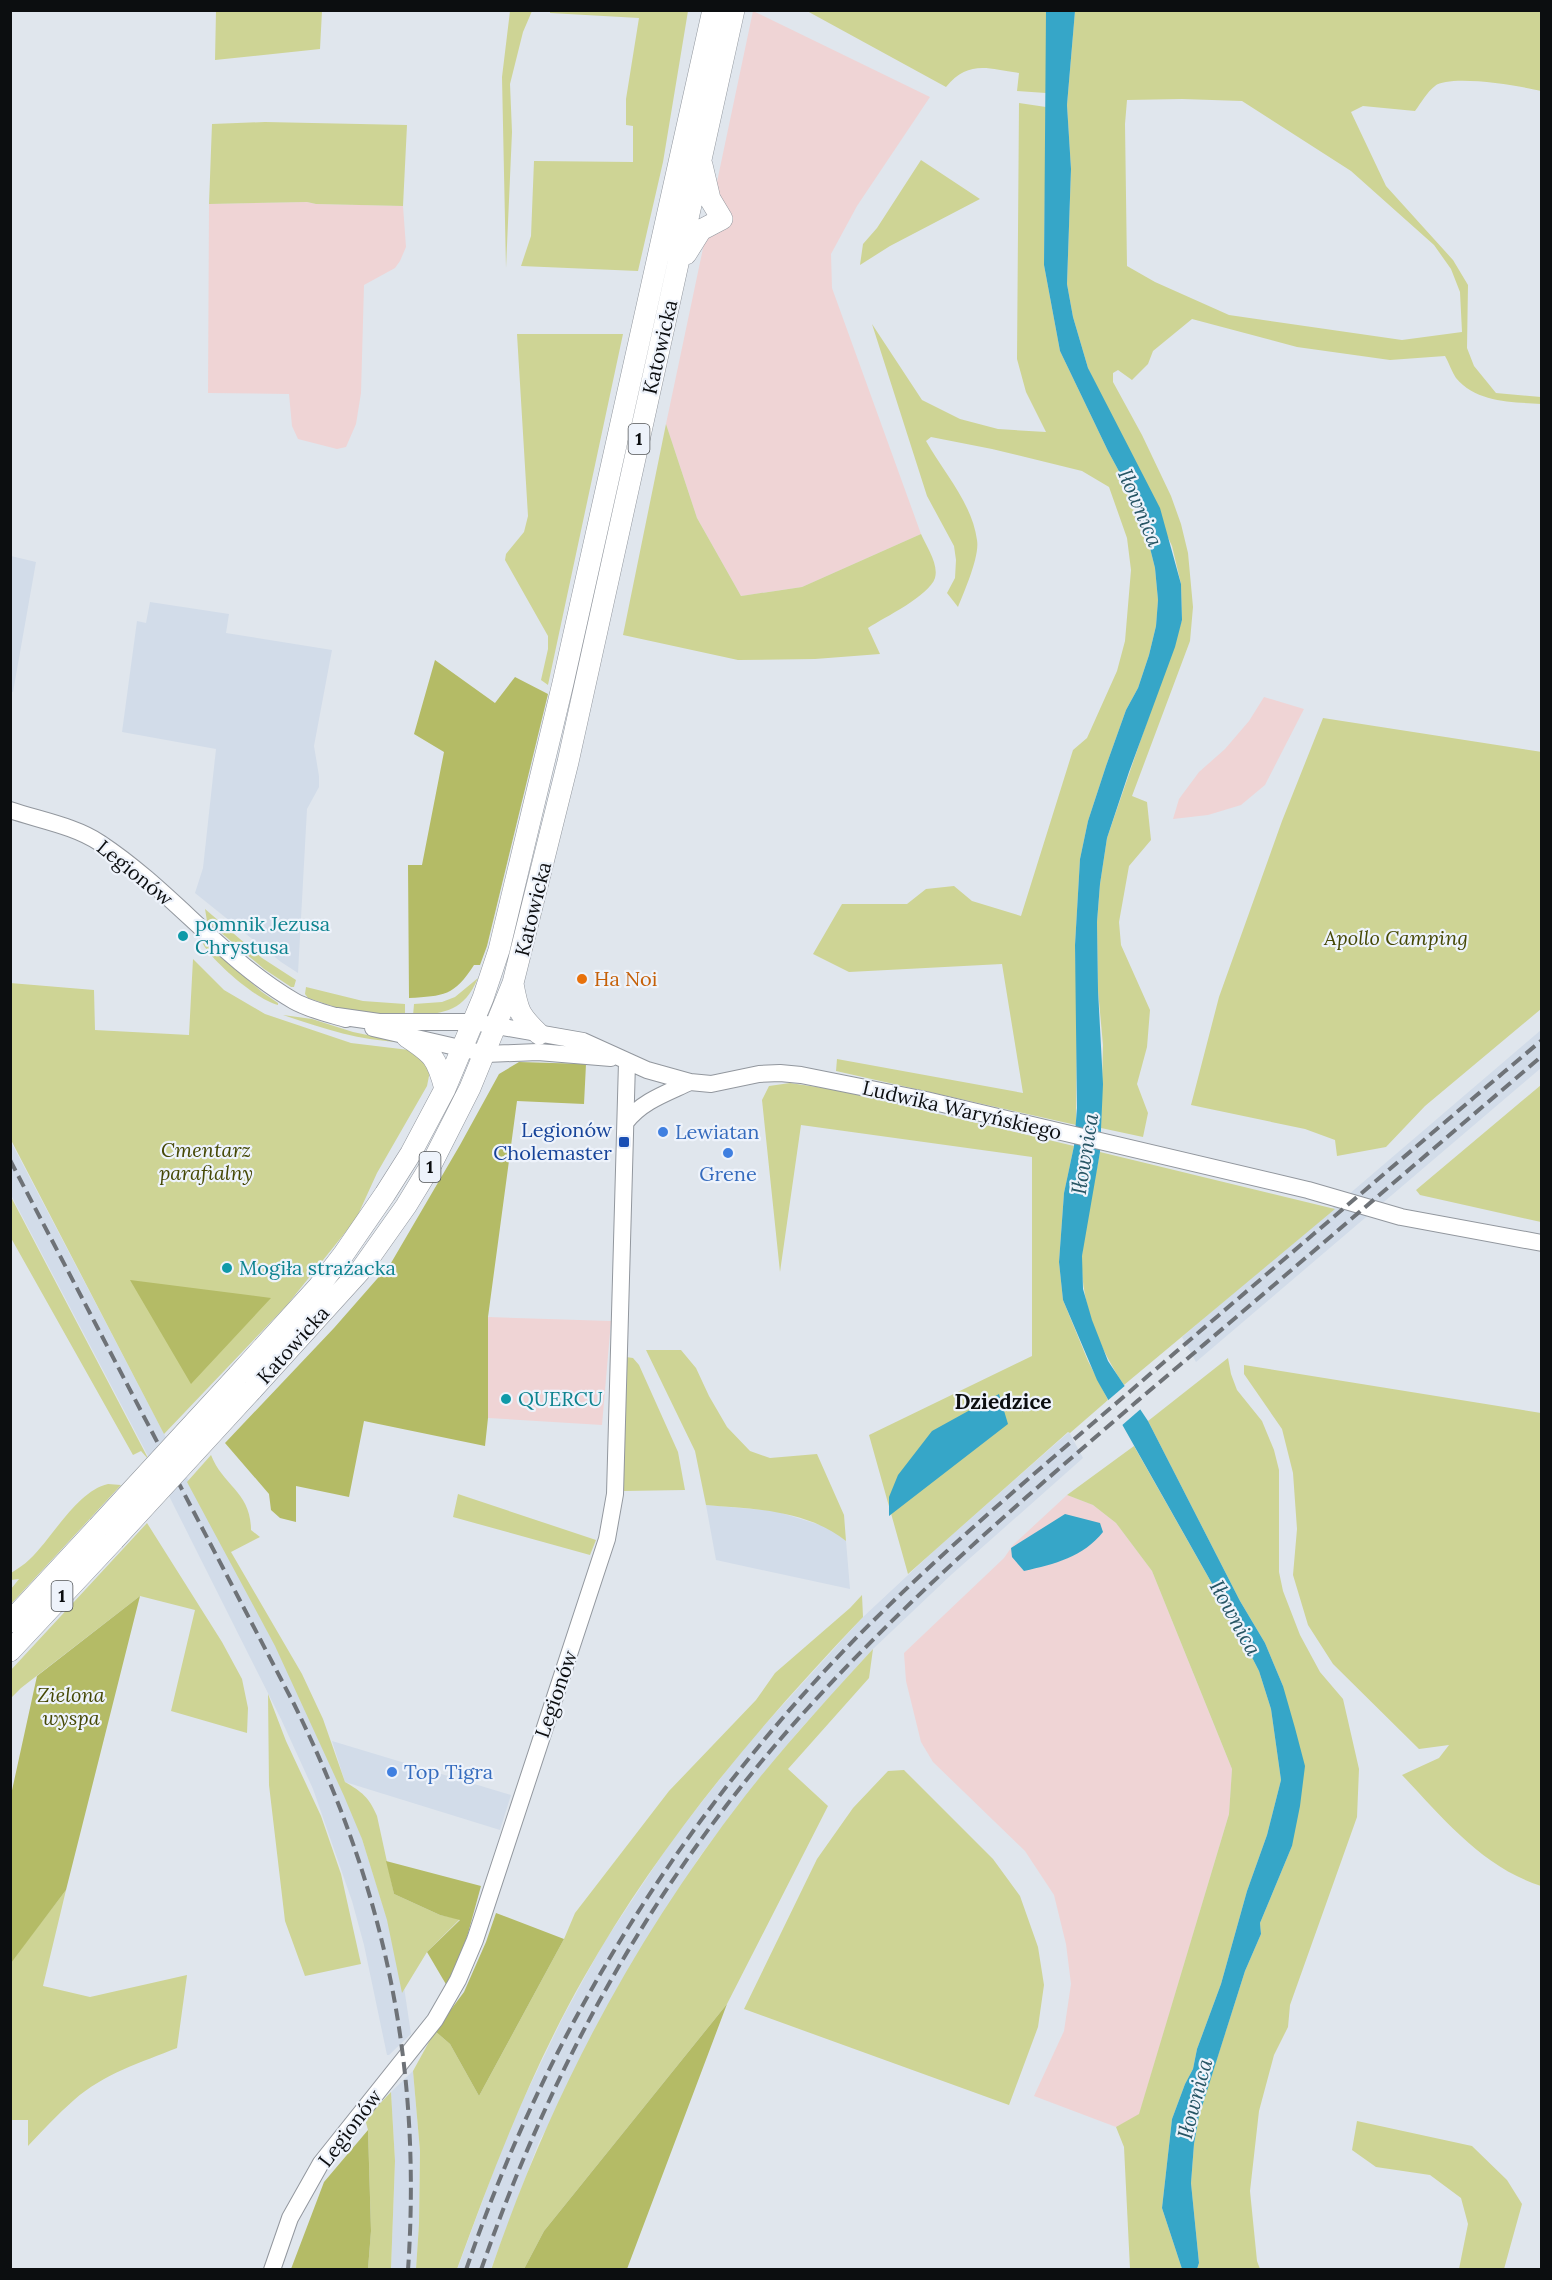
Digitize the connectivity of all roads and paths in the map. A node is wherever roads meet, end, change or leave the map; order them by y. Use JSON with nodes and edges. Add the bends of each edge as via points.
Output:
{"nodes":[{"id":1,"x":713,"y":10,"type":"edge"},
{"id":2,"x":734,"y":10,"type":"edge"},
{"id":3,"x":701,"y":159,"type":"junction"},
{"id":4,"x":675,"y":276,"type":"junction"},
{"id":5,"x":10,"y":810,"type":"edge"},
{"id":6,"x":513,"y":983,"type":"junction"},
{"id":7,"x":337,"y":1016,"type":"junction"},
{"id":8,"x":474,"y":1022,"type":"junction"},
{"id":9,"x":497,"y":1026,"type":"junction"},
{"id":10,"x":539,"y":1034,"type":"junction"},
{"id":11,"x":407,"y":1037,"type":"junction"},
{"id":12,"x":464,"y":1049,"type":"junction"},
{"id":13,"x":486,"y":1054,"type":"junction"},
{"id":14,"x":624,"y":1060,"type":"junction"},
{"id":15,"x":690,"y":1082,"type":"junction"},
{"id":16,"x":445,"y":1089,"type":"junction"},
{"id":17,"x":626,"y":1122,"type":"junction"},
{"id":18,"x":1542,"y":1243,"type":"edge"},
{"id":19,"x":245,"y":1383,"type":"junction"},
{"id":20,"x":106,"y":1534,"type":"junction"},
{"id":21,"x":10,"y":1622,"type":"edge"},
{"id":22,"x":10,"y":1651,"type":"edge"},
{"id":23,"x":272,"y":2270,"type":"edge"}],
"edges":[{"from":1,"to":8,"type":"main road","name":"Katowicka","number":"1","via":[[563,683],[499,950]]},
{"from":2,"to":3,"type":"main road","name":"Katowicka","number":"1"},
{"from":3,"to":4,"type":"main road","name":"Katowicka","number":"1"},
{"from":3,"to":4,"type":"main road","via":[[710,199],[722,219],[701,230]]},
{"from":4,"to":6,"type":"main road","name":"Katowicka","number":"1","via":[[563,783]]},
{"from":5,"to":7,"type":"street","name":"Legionów","via":[[98,841],[264,979],[295,1001]]},
{"from":6,"to":9,"type":"main road","name":"Katowicka","number":"1"},
{"from":6,"to":10,"type":"main road","via":[[522,1018]]},
{"from":7,"to":8,"type":"street","name":"Legionów","via":[[379,1022]]},
{"from":7,"to":11,"type":"street","name":"Legionów"},
{"from":8,"to":9,"type":"street","name":"Legionów"},
{"from":8,"to":12,"type":"main road","name":"Katowicka","number":"1"},
{"from":9,"to":10,"type":"street","name":"Legionów"},
{"from":9,"to":13,"type":"main road","name":"Katowicka","number":"1"},
{"from":10,"to":14,"type":"street","name":"Legionów","via":[[583,1041]]},
{"from":11,"to":12,"type":"street","name":"Legionów"},
{"from":11,"to":16,"type":"main road","via":[[431,1053]]},
{"from":12,"to":13,"type":"street","name":"Legionów"},
{"from":12,"to":16,"type":"main road","name":"Katowicka","number":"1"},
{"from":13,"to":14,"type":"street","name":"Legionów","via":[[538,1052]]},
{"from":13,"to":19,"type":"main road","name":"Katowicka","number":"1","via":[[431,1165],[382,1241],[340,1295]]},
{"from":14,"to":15,"type":"street","name":"Ludwika Waryńskiego"},
{"from":14,"to":17,"type":"street","name":"Legionów"},
{"from":15,"to":17,"type":"street","via":[[645,1103]]},
{"from":15,"to":18,"type":"street","name":"Ludwika Waryńskiego","via":[[711,1084],[759,1074],[801,1075],[1112,1144],[1401,1217]]},
{"from":16,"to":19,"type":"main road","name":"Katowicka","number":"1","via":[[411,1153],[362,1229]]},
{"from":17,"to":23,"type":"street","name":"Legionów","via":[[615,1494],[607,1539],[476,1940],[458,1980],[435,2020],[321,2163],[290,2218]]},
{"from":19,"to":20,"type":"main road","name":"Katowicka","number":"1","bridge":true},
{"from":20,"to":21,"type":"main road","name":"Katowicka","number":"1"},
{"from":20,"to":22,"type":"main road","name":"Katowicka","number":"1"}]}
